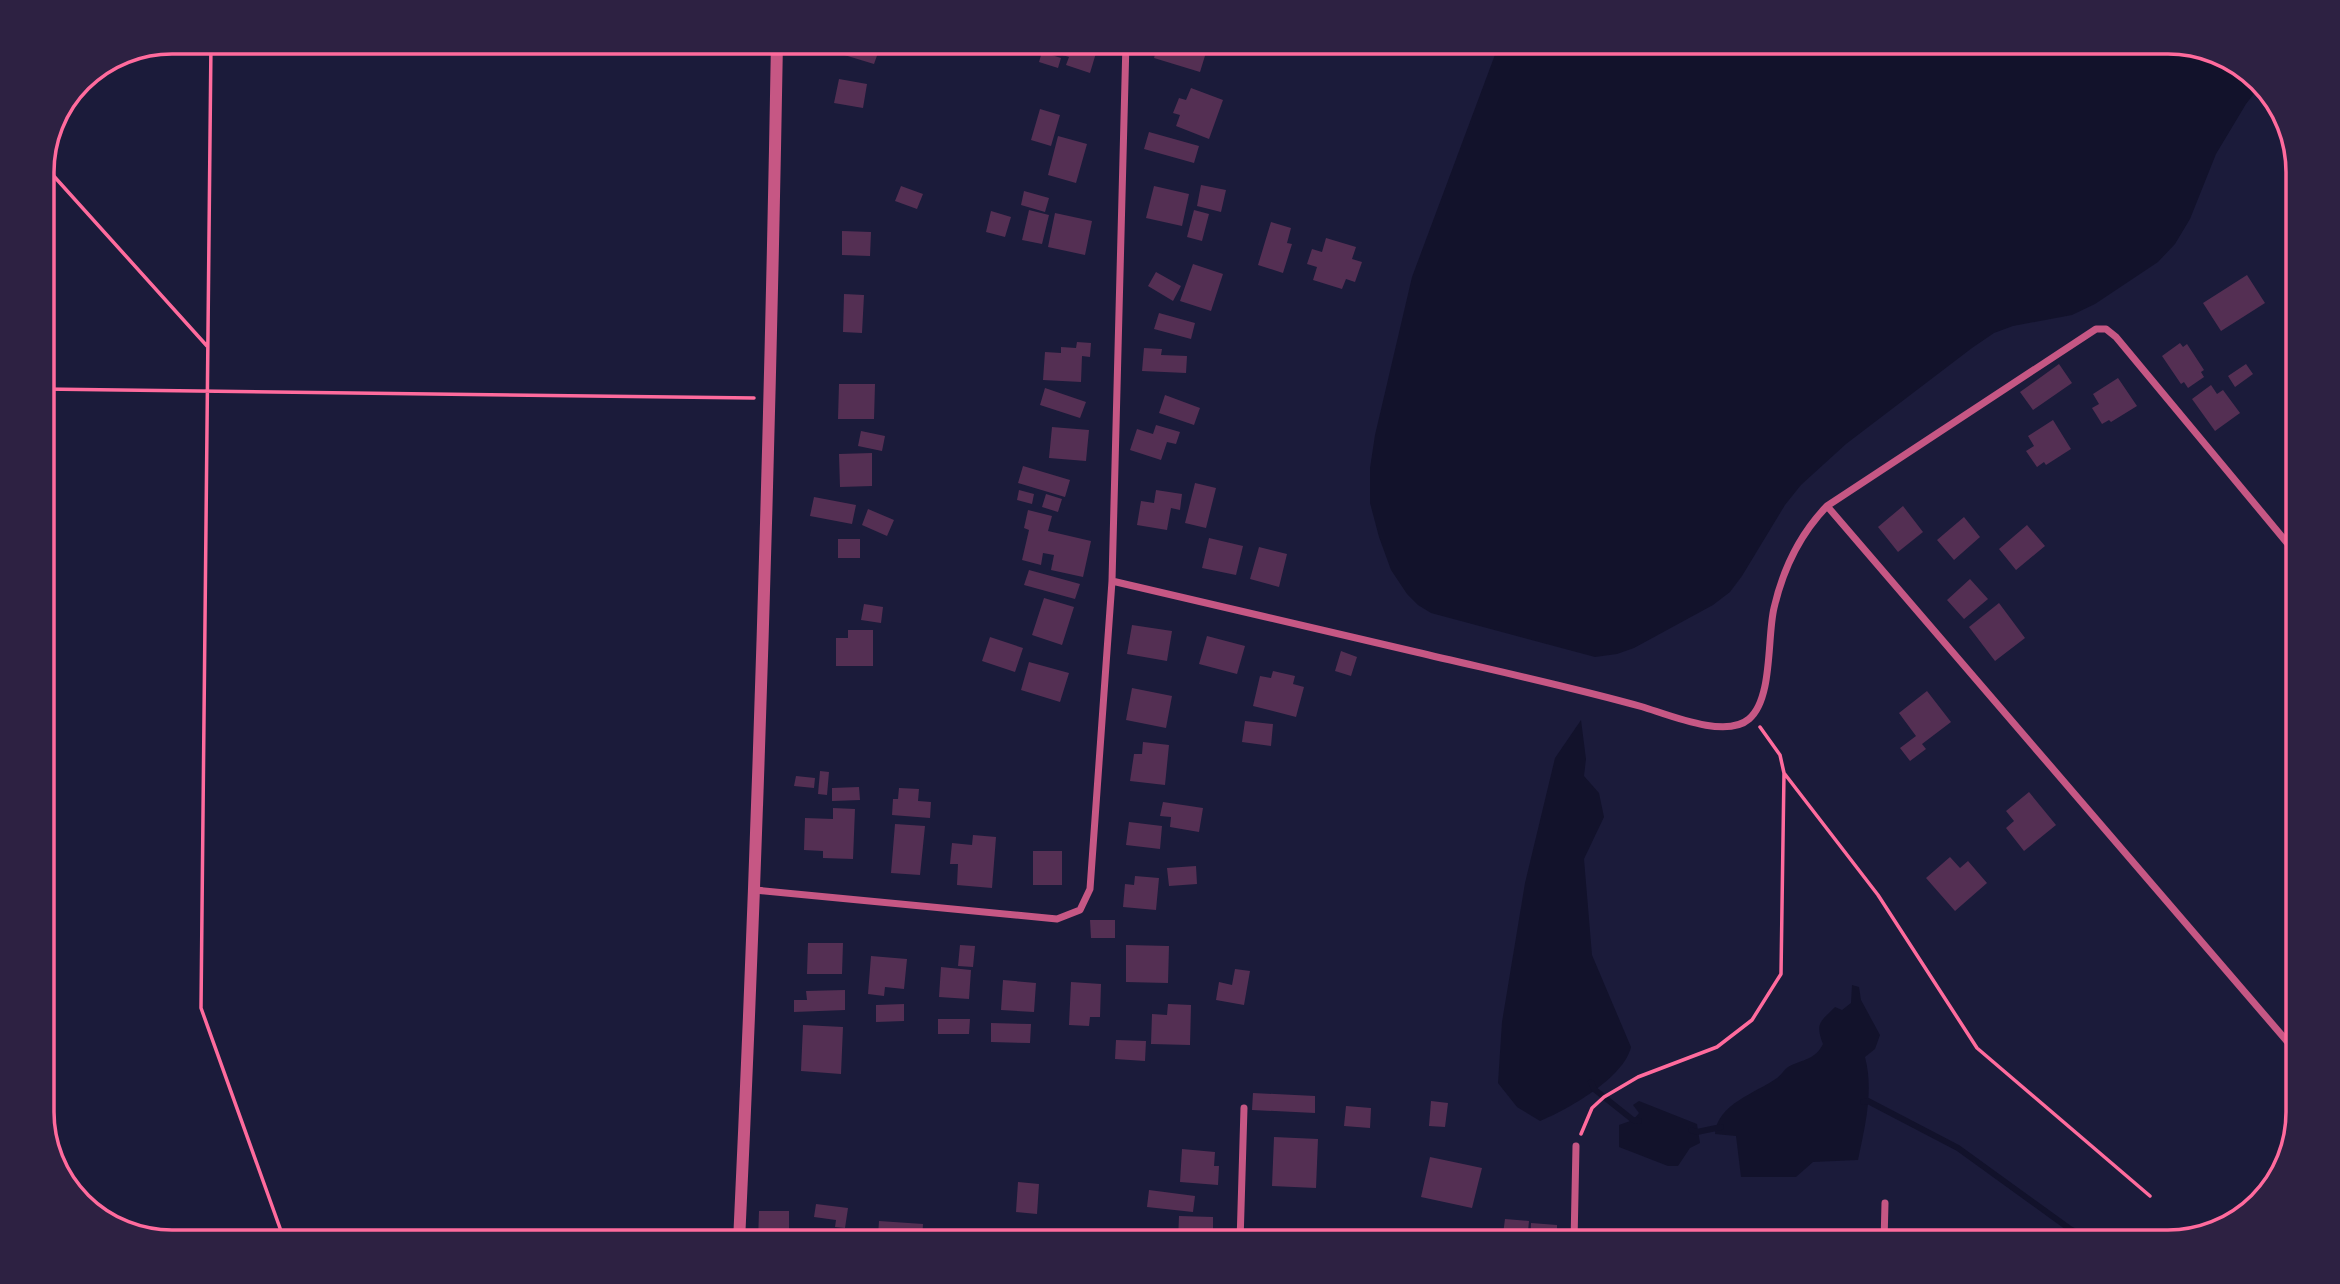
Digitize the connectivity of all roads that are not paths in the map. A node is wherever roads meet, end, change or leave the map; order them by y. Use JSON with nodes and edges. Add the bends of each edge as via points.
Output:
{"nodes":[{"id":1,"x":777,"y":54,"type":"edge"},
{"id":2,"x":1126,"y":54,"type":"edge"},
{"id":3,"x":1827,"y":506,"type":"junction"},
{"id":4,"x":2285,"y":541,"type":"edge"},
{"id":5,"x":1112,"y":581,"type":"junction"},
{"id":6,"x":755,"y":890,"type":"junction"},
{"id":7,"x":2286,"y":1040,"type":"edge"},
{"id":8,"x":1244,"y":1108,"type":"dead end"},
{"id":9,"x":1576,"y":1146,"type":"road end"},
{"id":10,"x":1885,"y":1203,"type":"dead end"},
{"id":11,"x":740,"y":1230,"type":"edge"},
{"id":12,"x":1240,"y":1230,"type":"edge"},
{"id":13,"x":1574,"y":1230,"type":"edge"},
{"id":14,"x":1884,"y":1230,"type":"edge"}],
"edges":[{"from":1,"to":6,"type":"street"},
{"from":2,"to":5,"type":"street"},
{"from":3,"to":4,"type":"street","via":[[2096,329],[2106,329]]},
{"from":3,"to":5,"type":"street","via":[[1804,533],[1780,584],[1763,693],[1753,717],[1734,727],[1718,727]]},
{"from":3,"to":7,"type":"street"},
{"from":5,"to":6,"type":"street","via":[[1090,889],[1080,910],[1057,919]]},
{"from":6,"to":11,"type":"street"},
{"from":8,"to":12,"type":"street"},
{"from":9,"to":13,"type":"street"},
{"from":10,"to":14,"type":"street"}]}
